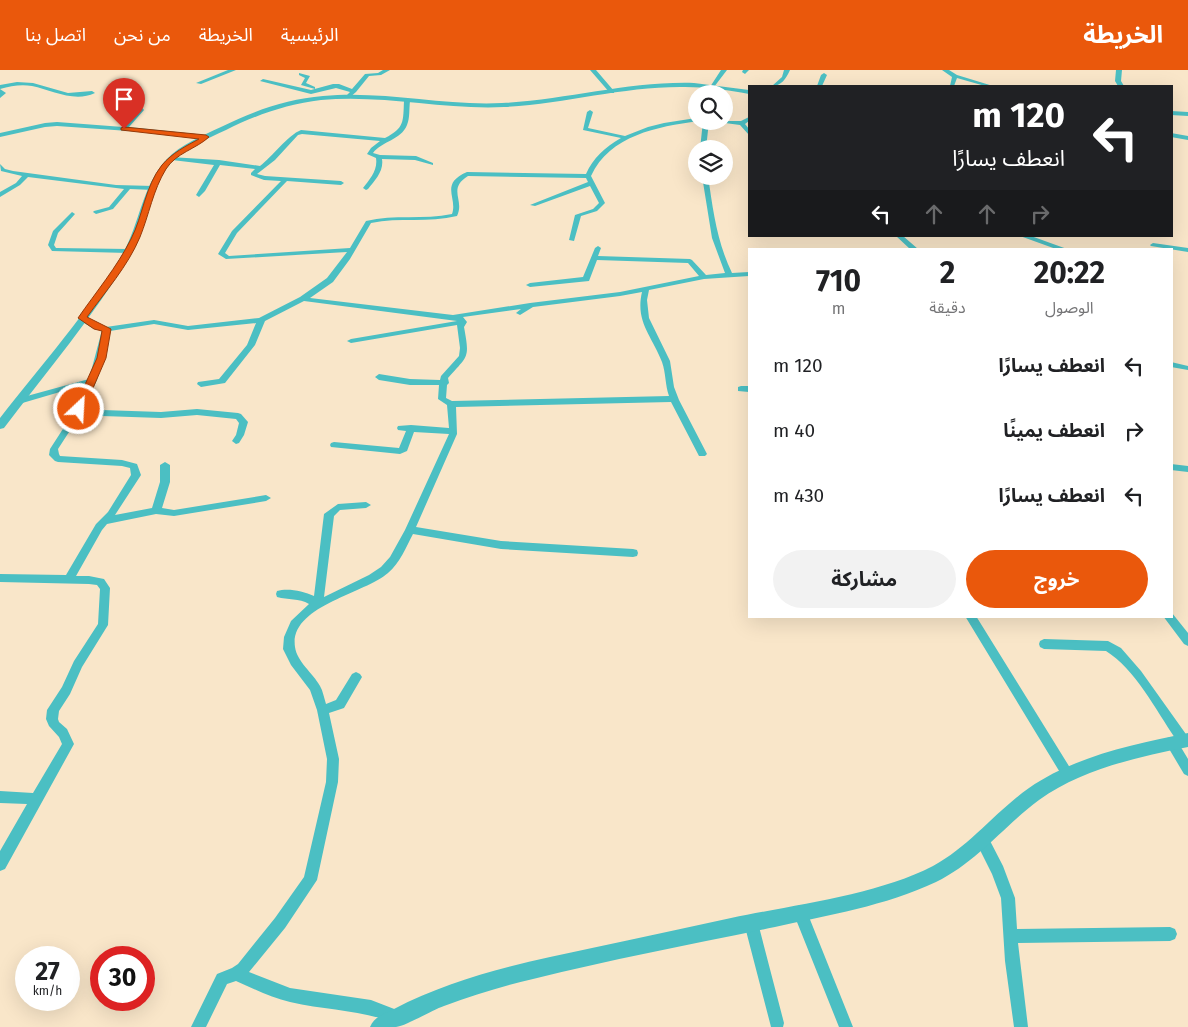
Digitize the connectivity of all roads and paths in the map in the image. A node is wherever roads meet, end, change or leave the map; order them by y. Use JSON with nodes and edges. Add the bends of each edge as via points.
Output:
{"nodes":[{"id":1,"x":233,"y":70,"type":"edge"},
{"id":2,"x":387,"y":70,"type":"edge"},
{"id":3,"x":593,"y":70,"type":"edge"},
{"id":4,"x":724,"y":70,"type":"edge"},
{"id":5,"x":787,"y":70,"type":"edge"},
{"id":6,"x":945,"y":70,"type":"edge"},
{"id":7,"x":1119,"y":70,"type":"edge"},
{"id":8,"x":301,"y":74,"type":"dead end"},
{"id":9,"x":824,"y":75,"type":"dead end"},
{"id":10,"x":955,"y":76,"type":"junction"},
{"id":11,"x":263,"y":81,"type":"dead end"},
{"id":12,"x":199,"y":83,"type":"dead end"},
{"id":13,"x":688,"y":85,"type":"edge"},
{"id":14,"x":713,"y":85,"type":"edge"},
{"id":15,"x":775,"y":85,"type":"edge"},
{"id":16,"x":819,"y":85,"type":"edge"},
{"id":17,"x":952,"y":85,"type":"edge"},
{"id":18,"x":986,"y":85,"type":"edge"},
{"id":19,"x":1120,"y":85,"type":"edge"},
{"id":20,"x":339,"y":86,"type":"junction"},
{"id":21,"x":0,"y":87,"type":"edge"},
{"id":22,"x":733,"y":89,"type":"edge"},
{"id":23,"x":0,"y":91,"type":"edge"},
{"id":24,"x":612,"y":92,"type":"junction"},
{"id":25,"x":748,"y":92,"type":"edge"},
{"id":26,"x":92,"y":93,"type":"dead end"},
{"id":27,"x":351,"y":94,"type":"junction"},
{"id":28,"x":0,"y":96,"type":"edge"},
{"id":29,"x":407,"y":101,"type":"junction"},
{"id":30,"x":138,"y":105,"type":"dead end"},
{"id":31,"x":590,"y":112,"type":"dead end"},
{"id":32,"x":1173,"y":113,"type":"edge"},
{"id":33,"x":1188,"y":114,"type":"edge"},
{"id":34,"x":748,"y":120,"type":"edge"},
{"id":35,"x":688,"y":121,"type":"edge"},
{"id":36,"x":733,"y":123,"type":"edge"},
{"id":37,"x":742,"y":124,"type":"junction"},
{"id":38,"x":124,"y":129,"type":"junction"},
{"id":39,"x":748,"y":132,"type":"edge"},
{"id":40,"x":0,"y":135,"type":"edge"},
{"id":41,"x":1173,"y":136,"type":"edge"},
{"id":42,"x":206,"y":137,"type":"junction"},
{"id":43,"x":625,"y":138,"type":"junction"},
{"id":44,"x":1188,"y":138,"type":"edge"},
{"id":45,"x":385,"y":140,"type":"junction"},
{"id":46,"x":379,"y":157,"type":"junction"},
{"id":47,"x":172,"y":158,"type":"junction"},
{"id":48,"x":219,"y":162,"type":"junction"},
{"id":49,"x":431,"y":164,"type":"dead end"},
{"id":50,"x":0,"y":166,"type":"edge"},
{"id":51,"x":260,"y":168,"type":"junction"},
{"id":52,"x":28,"y":174,"type":"junction"},
{"id":53,"x":588,"y":176,"type":"junction"},
{"id":54,"x":285,"y":180,"type":"junction"},
{"id":55,"x":342,"y":183,"type":"dead end"},
{"id":56,"x":591,"y":183,"type":"junction"},
{"id":57,"x":706,"y":185,"type":"edge"},
{"id":58,"x":128,"y":188,"type":"junction"},
{"id":59,"x":153,"y":188,"type":"junction"},
{"id":60,"x":366,"y":188,"type":"dead end"},
{"id":61,"x":1,"y":193,"type":"edge"},
{"id":62,"x":199,"y":195,"type":"dead end"},
{"id":63,"x":533,"y":205,"type":"dead end"},
{"id":64,"x":96,"y":212,"type":"dead end"},
{"id":65,"x":72,"y":214,"type":"dead end"},
{"id":66,"x":900,"y":237,"type":"edge"},
{"id":67,"x":1026,"y":237,"type":"edge"},
{"id":68,"x":572,"y":240,"type":"dead end"},
{"id":69,"x":1153,"y":245,"type":"dead end"},
{"id":70,"x":598,"y":248,"type":"dead end"},
{"id":71,"x":914,"y":248,"type":"edge"},
{"id":72,"x":1061,"y":248,"type":"edge"},
{"id":73,"x":352,"y":250,"type":"junction"},
{"id":74,"x":1188,"y":250,"type":"edge"},
{"id":75,"x":128,"y":251,"type":"junction"},
{"id":76,"x":594,"y":258,"type":"junction"},
{"id":77,"x":729,"y":274,"type":"junction"},
{"id":78,"x":748,"y":274,"type":"edge"},
{"id":79,"x":704,"y":277,"type":"junction"},
{"id":80,"x":530,"y":285,"type":"dead end"},
{"id":81,"x":646,"y":289,"type":"junction"},
{"id":82,"x":303,"y":299,"type":"junction"},
{"id":83,"x":531,"y":305,"type":"junction"},
{"id":84,"x":520,"y":313,"type":"dead end"},
{"id":85,"x":82,"y":318,"type":"junction"},
{"id":86,"x":459,"y":319,"type":"junction"},
{"id":87,"x":261,"y":320,"type":"junction"},
{"id":88,"x":106,"y":329,"type":"junction"},
{"id":89,"x":351,"y":341,"type":"dead end"},
{"id":90,"x":1173,"y":364,"type":"edge"},
{"id":91,"x":1188,"y":368,"type":"edge"},
{"id":92,"x":379,"y":377,"type":"dead end"},
{"id":93,"x":93,"y":380,"type":"junction"},
{"id":94,"x":445,"y":383,"type":"junction"},
{"id":95,"x":201,"y":384,"type":"dead end"},
{"id":96,"x":675,"y":399,"type":"junction"},
{"id":97,"x":19,"y":400,"type":"junction"},
{"id":98,"x":451,"y":404,"type":"junction"},
{"id":99,"x":0,"y":407,"type":"edge"},
{"id":100,"x":79,"y":409,"type":"junction"},
{"id":101,"x":0,"y":425,"type":"edge"},
{"id":102,"x":454,"y":431,"type":"junction"},
{"id":103,"x":236,"y":440,"type":"dead end"},
{"id":104,"x":334,"y":445,"type":"dead end"},
{"id":105,"x":702,"y":454,"type":"dead end"},
{"id":106,"x":164,"y":465,"type":"dead end"},
{"id":107,"x":1173,"y":468,"type":"edge"},
{"id":108,"x":1188,"y":469,"type":"edge"},
{"id":109,"x":266,"y":498,"type":"dead end"},
{"id":110,"x":366,"y":505,"type":"dead end"},
{"id":111,"x":156,"y":511,"type":"junction"},
{"id":112,"x":105,"y":521,"type":"junction"},
{"id":113,"x":410,"y":530,"type":"junction"},
{"id":114,"x":633,"y":552,"type":"dead end"},
{"id":115,"x":0,"y":578,"type":"edge"},
{"id":116,"x":69,"y":579,"type":"junction"},
{"id":117,"x":281,"y":594,"type":"dead end"},
{"id":118,"x":318,"y":603,"type":"junction"},
{"id":119,"x":971,"y":618,"type":"edge"},
{"id":120,"x":1170,"y":618,"type":"edge"},
{"id":121,"x":1188,"y":641,"type":"edge"},
{"id":122,"x":1044,"y":644,"type":"dead end"},
{"id":123,"x":356,"y":676,"type":"dead end"},
{"id":124,"x":323,"y":710,"type":"junction"},
{"id":125,"x":1181,"y":741,"type":"edge"},
{"id":126,"x":1188,"y":770,"type":"edge"},
{"id":127,"x":1068,"y":775,"type":"junction"},
{"id":128,"x":0,"y":797,"type":"edge"},
{"id":129,"x":36,"y":799,"type":"junction"},
{"id":130,"x":982,"y":840,"type":"junction"},
{"id":131,"x":0,"y":864,"type":"edge"},
{"id":132,"x":800,"y":912,"type":"junction"},
{"id":133,"x":751,"y":923,"type":"junction"},
{"id":134,"x":1170,"y":934,"type":"dead end"},
{"id":135,"x":1010,"y":936,"type":"junction"},
{"id":136,"x":236,"y":974,"type":"junction"},
{"id":137,"x":397,"y":1017,"type":"junction"},
{"id":138,"x":778,"y":1023,"type":"dead end"},
{"id":139,"x":198,"y":1027,"type":"edge"},
{"id":140,"x":378,"y":1027,"type":"edge"},
{"id":141,"x":846,"y":1027,"type":"edge"},
{"id":142,"x":1021,"y":1027,"type":"edge"}],
"edges":[{"from":1,"to":12,"type":"street"},
{"from":2,"to":27,"type":"street","via":[[367,74]]},
{"from":3,"to":24,"type":"street"},
{"from":4,"to":14,"type":"street"},
{"from":5,"to":15,"type":"street","via":[[784,78]]},
{"from":6,"to":10,"type":"street"},
{"from":7,"to":19,"type":"street"},
{"from":8,"to":20,"type":"street","via":[[308,76],[302,82],[306,86]]},
{"from":9,"to":16,"type":"street"},
{"from":10,"to":17,"type":"street"},
{"from":10,"to":18,"type":"street"},
{"from":11,"to":20,"type":"street","via":[[311,92]]},
{"from":13,"to":24,"type":"street"},
{"from":20,"to":27,"type":"street"},
{"from":21,"to":26,"type":"street","via":[[28,83],[66,94]]},
{"from":22,"to":25,"type":"street"},
{"from":23,"to":28,"type":"street","via":[[3,93]]},
{"from":24,"to":29,"type":"street","via":[[504,105]]},
{"from":27,"to":29,"type":"street"},
{"from":27,"to":42,"type":"street","via":[[264,110]]},
{"from":29,"to":45,"type":"street","via":[[402,130]]},
{"from":30,"to":38,"type":"street","via":[[140,110]]},
{"from":31,"to":43,"type":"street","via":[[585,129]]},
{"from":32,"to":33,"type":"street"},
{"from":34,"to":37,"type":"street"},
{"from":35,"to":43,"type":"street"},
{"from":36,"to":37,"type":"street"},
{"from":37,"to":39,"type":"street"},
{"from":38,"to":40,"type":"street","via":[[51,124]]},
{"from":38,"to":42,"type":"street"},
{"from":41,"to":44,"type":"street"},
{"from":42,"to":47,"type":"street"},
{"from":43,"to":53,"type":"street","via":[[597,157]]},
{"from":45,"to":46,"type":"street","via":[[370,154]]},
{"from":45,"to":51,"type":"street","via":[[301,132]]},
{"from":46,"to":49,"type":"street","via":[[416,158]]},
{"from":46,"to":60,"type":"street","via":[[381,163]]},
{"from":47,"to":48,"type":"street"},
{"from":47,"to":59,"type":"street"},
{"from":48,"to":51,"type":"street"},
{"from":48,"to":62,"type":"street"},
{"from":50,"to":52,"type":"street","via":[[9,172]]},
{"from":51,"to":54,"type":"street","via":[[253,174],[255,176]]},
{"from":52,"to":58,"type":"street"},
{"from":52,"to":61,"type":"street"},
{"from":53,"to":56,"type":"street"},
{"from":53,"to":73,"type":"street","via":[[467,174],[459,179],[452,191],[457,209],[455,215],[373,221],[365,225]]},
{"from":54,"to":55,"type":"street"},
{"from":54,"to":73,"type":"street","via":[[234,232],[221,254],[228,258]]},
{"from":56,"to":63,"type":"street"},
{"from":56,"to":68,"type":"street","via":[[602,203],[595,210],[578,215]]},
{"from":57,"to":77,"type":"street","via":[[714,241]]},
{"from":58,"to":59,"type":"street"},
{"from":58,"to":64,"type":"street","via":[[111,208]]},
{"from":59,"to":75,"type":"street","via":[[136,238]]},
{"from":65,"to":75,"type":"street","via":[[54,232],[51,245],[54,250]]},
{"from":66,"to":71,"type":"street"},
{"from":67,"to":72,"type":"street"},
{"from":69,"to":74,"type":"street"},
{"from":70,"to":76,"type":"street"},
{"from":73,"to":82,"type":"street","via":[[339,271]]},
{"from":75,"to":85,"type":"street"},
{"from":76,"to":79,"type":"street","via":[[687,260]]},
{"from":76,"to":80,"type":"street","via":[[586,279]]},
{"from":77,"to":78,"type":"street"},
{"from":77,"to":79,"type":"street"},
{"from":79,"to":81,"type":"street"},
{"from":81,"to":83,"type":"street"},
{"from":81,"to":96,"type":"street","via":[[642,301],[644,318],[666,362]]},
{"from":82,"to":86,"type":"street"},
{"from":82,"to":87,"type":"street"},
{"from":83,"to":84,"type":"street"},
{"from":83,"to":86,"type":"street"},
{"from":85,"to":88,"type":"street"},
{"from":85,"to":97,"type":"street"},
{"from":86,"to":89,"type":"street"},
{"from":86,"to":94,"type":"street","via":[[463,356],[444,378]]},
{"from":87,"to":88,"type":"street","via":[[188,328],[154,322]]},
{"from":87,"to":95,"type":"street","via":[[259,334],[222,381]]},
{"from":88,"to":93,"type":"street","via":[[102,358]]},
{"from":90,"to":91,"type":"street"},
{"from":92,"to":94,"type":"street"},
{"from":93,"to":97,"type":"street"},
{"from":93,"to":100,"type":"street"},
{"from":94,"to":98,"type":"street","via":[[442,399]]},
{"from":96,"to":98,"type":"street"},
{"from":96,"to":105,"type":"street"},
{"from":97,"to":99,"type":"street"},
{"from":97,"to":101,"type":"street"},
{"from":98,"to":102,"type":"street"},
{"from":100,"to":103,"type":"street","via":[[102,413],[161,415],[197,412],[238,416],[244,422]]},
{"from":100,"to":112,"type":"street","via":[[54,455],[58,459],[122,463],[134,466],[136,474]]},
{"from":102,"to":104,"type":"street","via":[[406,428],[404,448],[400,452]]},
{"from":102,"to":113,"type":"street"},
{"from":106,"to":111,"type":"street","via":[[166,482]]},
{"from":107,"to":108,"type":"street"},
{"from":109,"to":111,"type":"street","via":[[174,514]]},
{"from":110,"to":118,"type":"street","via":[[338,507],[329,514]]},
{"from":111,"to":112,"type":"street"},
{"from":112,"to":116,"type":"street"},
{"from":113,"to":114,"type":"street","via":[[501,545]]},
{"from":113,"to":118,"type":"street","via":[[385,570]]},
{"from":115,"to":116,"type":"street"},
{"from":116,"to":129,"type":"street","via":[[100,582],[105,588],[103,625],[52,710],[55,726],[68,744]]},
{"from":117,"to":118,"type":"street","via":[[304,596]]},
{"from":118,"to":124,"type":"street","via":[[295,624],[289,638],[289,649],[315,688]]},
{"from":119,"to":127,"type":"street"},
{"from":120,"to":121,"type":"street"},
{"from":122,"to":125,"type":"street","via":[[1114,648],[1136,674]]},
{"from":123,"to":124,"type":"street","via":[[340,704]]},
{"from":124,"to":136,"type":"street","via":[[332,759],[332,782],[310,880],[275,929]]},
{"from":125,"to":126,"type":"street"},
{"from":125,"to":127,"type":"street","via":[[1126,754]]},
{"from":127,"to":130,"type":"street","via":[[1043,788]]},
{"from":128,"to":129,"type":"street"},
{"from":129,"to":131,"type":"street"},
{"from":130,"to":132,"type":"street","via":[[939,871],[895,890]]},
{"from":130,"to":135,"type":"street","via":[[1008,898]]},
{"from":132,"to":133,"type":"street"},
{"from":132,"to":141,"type":"street"},
{"from":133,"to":137,"type":"street","via":[[497,979],[432,1001]]},
{"from":133,"to":138,"type":"street"},
{"from":134,"to":135,"type":"street"},
{"from":135,"to":142,"type":"street"},
{"from":136,"to":137,"type":"street","via":[[289,994],[361,1004],[385,1010]]},
{"from":136,"to":139,"type":"street","via":[[222,979]]},
{"from":137,"to":140,"type":"street"}]}
